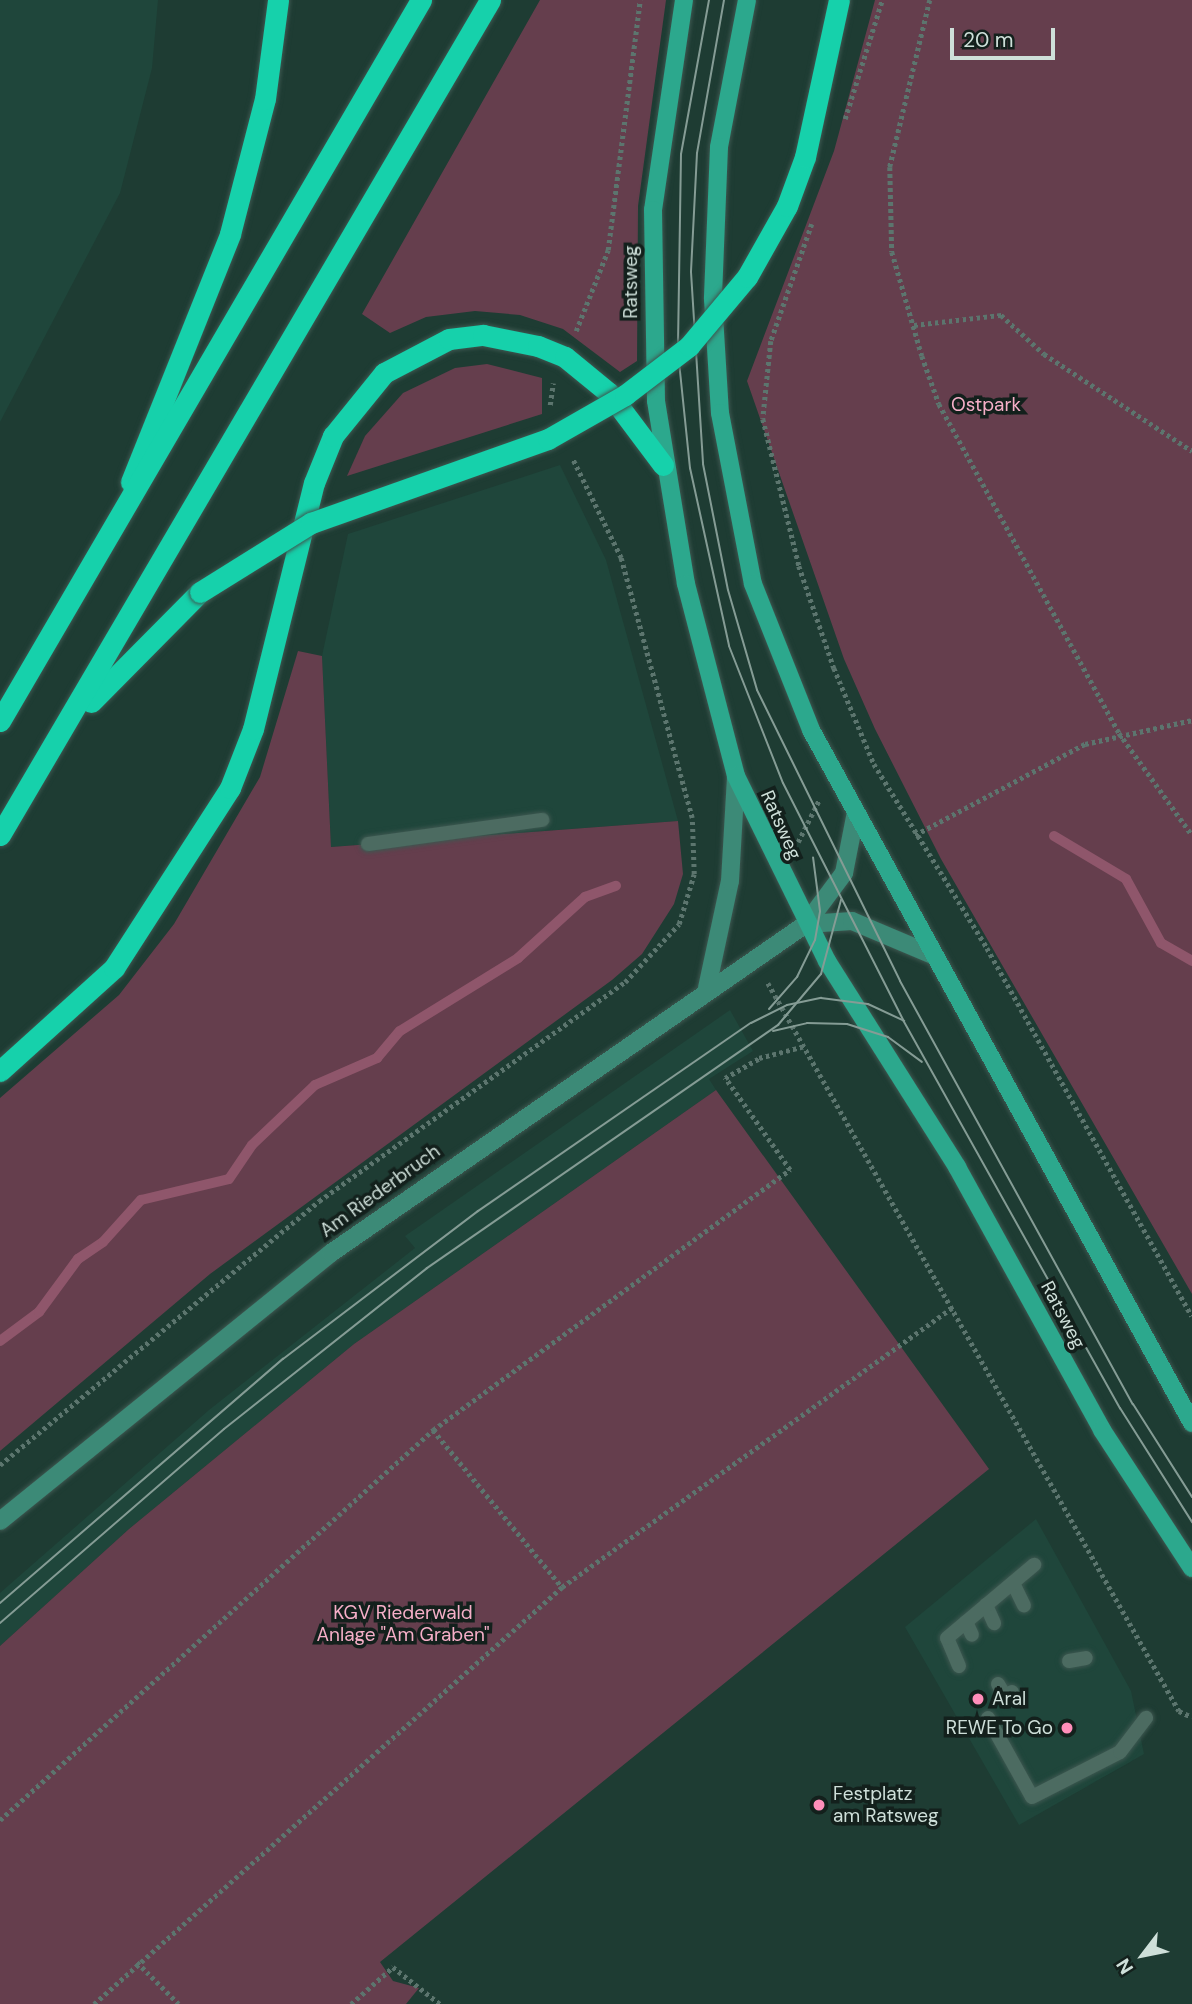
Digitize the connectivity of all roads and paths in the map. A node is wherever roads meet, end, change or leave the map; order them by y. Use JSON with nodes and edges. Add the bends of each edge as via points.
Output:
{"nodes":[{"id":1,"x":278,"y":0,"type":"edge"},
{"id":2,"x":421,"y":0,"type":"edge"},
{"id":3,"x":490,"y":0,"type":"edge"},
{"id":4,"x":684,"y":0,"type":"edge"},
{"id":5,"x":747,"y":0,"type":"edge"},
{"id":6,"x":839,"y":0,"type":"edge"},
{"id":7,"x":882,"y":0,"type":"edge"},
{"id":8,"x":930,"y":0,"type":"edge"},
{"id":9,"x":841,"y":131,"type":"dead end"},
{"id":10,"x":817,"y":208,"type":"dead end"},
{"id":11,"x":914,"y":325,"type":"junction"},
{"id":12,"x":1192,"y":451,"type":"edge"},
{"id":13,"x":663,"y":465,"type":"junction"},
{"id":14,"x":105,"y":549,"type":"junction"},
{"id":15,"x":1192,"y":720,"type":"edge"},
{"id":16,"x":0,"y":721,"type":"edge"},
{"id":17,"x":68,"y":726,"type":"junction"},
{"id":18,"x":1119,"y":733,"type":"junction"},
{"id":19,"x":874,"y":764,"type":"junction"},
{"id":20,"x":736,"y":776,"type":"junction"},
{"id":21,"x":841,"y":783,"type":"junction"},
{"id":22,"x":856,"y":812,"type":"junction"},
{"id":23,"x":542,"y":820,"type":"dead end"},
{"id":24,"x":0,"y":835,"type":"edge"},
{"id":25,"x":915,"y":835,"type":"junction"},
{"id":26,"x":1192,"y":835,"type":"edge"},
{"id":27,"x":368,"y":844,"type":"dead end"},
{"id":28,"x":776,"y":867,"type":"junction"},
{"id":29,"x":694,"y":874,"type":"dead end"},
{"id":30,"x":806,"y":924,"type":"junction"},
{"id":31,"x":935,"y":956,"type":"junction"},
{"id":32,"x":767,"y":980,"type":"dead end"},
{"id":33,"x":707,"y":988,"type":"junction"},
{"id":34,"x":805,"y":1046,"type":"junction"},
{"id":35,"x":0,"y":1071,"type":"edge"},
{"id":36,"x":952,"y":1308,"type":"junction"},
{"id":37,"x":1192,"y":1316,"type":"edge"},
{"id":38,"x":1192,"y":1423,"type":"edge"},
{"id":39,"x":433,"y":1430,"type":"junction"},
{"id":40,"x":0,"y":1465,"type":"edge"},
{"id":41,"x":0,"y":1521,"type":"edge"},
{"id":42,"x":1034,"y":1565,"type":"dead end"},
{"id":43,"x":1192,"y":1568,"type":"edge"},
{"id":44,"x":1013,"y":1583,"type":"junction"},
{"id":45,"x":562,"y":1587,"type":"junction"},
{"id":46,"x":986,"y":1605,"type":"junction"},
{"id":47,"x":1024,"y":1606,"type":"dead end"},
{"id":48,"x":994,"y":1623,"type":"dead end"},
{"id":49,"x":1086,"y":1658,"type":"dead end"},
{"id":50,"x":1069,"y":1661,"type":"dead end"},
{"id":51,"x":959,"y":1666,"type":"dead end"},
{"id":52,"x":998,"y":1684,"type":"dead end"},
{"id":53,"x":1013,"y":1692,"type":"dead end"},
{"id":54,"x":988,"y":1717,"type":"dead end"},
{"id":55,"x":1192,"y":1717,"type":"edge"},
{"id":56,"x":1146,"y":1718,"type":"dead end"},
{"id":57,"x":0,"y":1820,"type":"edge"},
{"id":58,"x":137,"y":1962,"type":"junction"},
{"id":59,"x":94,"y":2004,"type":"edge"},
{"id":60,"x":179,"y":2004,"type":"edge"},
{"id":61,"x":351,"y":2004,"type":"edge"},
{"id":62,"x":440,"y":2004,"type":"edge"}],
"edges":[{"from":1,"to":14,"type":"highway","via":[[265,99],[230,234]]},
{"from":2,"to":14,"type":"highway"},
{"from":3,"to":17,"type":"highway"},
{"from":4,"to":13,"type":"main road","name":"Ratsweg","via":[[653,210],[652,338]]},
{"from":5,"to":21,"type":"main road","via":[[719,147],[713,299],[720,413],[739,532],[769,636]]},
{"from":6,"to":17,"type":"highway","bridge":true,"via":[[805,157],[787,206],[747,277],[689,346],[636,387],[548,439],[310,523],[200,593]]},
{"from":7,"to":9,"type":"path"},
{"from":8,"to":11,"type":"path","via":[[890,167],[892,251]]},
{"from":10,"to":19,"type":"path","via":[[771,341],[763,419],[799,566]]},
{"from":11,"to":12,"type":"path","via":[[1001,315],[1044,354]]},
{"from":11,"to":18,"type":"path","via":[[939,404]]},
{"from":13,"to":20,"type":"main road","name":"Ratsweg","via":[[702,651]]},
{"from":13,"to":35,"type":"highway","via":[[609,393],[565,357],[538,346],[483,335],[449,339],[384,373],[333,436],[314,483],[253,729],[229,788],[114,968]]},
{"from":14,"to":16,"type":"highway"},
{"from":15,"to":18,"type":"path"},
{"from":17,"to":24,"type":"highway"},
{"from":18,"to":25,"type":"path","via":[[1084,744]]},
{"from":18,"to":26,"type":"path"},
{"from":19,"to":21,"type":"path"},
{"from":19,"to":25,"type":"path"},
{"from":20,"to":28,"type":"main road","name":"Ratsweg"},
{"from":20,"to":33,"type":"main road","via":[[730,881]]},
{"from":21,"to":22,"type":"main road"},
{"from":21,"to":28,"type":"path","via":[[822,794],[792,855]]},
{"from":22,"to":30,"type":"main road","via":[[844,873]]},
{"from":22,"to":31,"type":"main road"},
{"from":23,"to":27,"type":"lane"},
{"from":25,"to":37,"type":"path","via":[[987,948]]},
{"from":28,"to":30,"type":"main road","name":"Ratsweg"},
{"from":29,"to":40,"type":"path","via":[[679,924],[625,982],[309,1208]]},
{"from":30,"to":31,"type":"main road","via":[[852,921]]},
{"from":30,"to":33,"type":"main road","name":"Am Riederbruch"},
{"from":30,"to":43,"type":"main road","name":"Ratsweg","via":[[957,1167],[1108,1440]]},
{"from":31,"to":38,"type":"main road"},
{"from":32,"to":34,"type":"path"},
{"from":33,"to":41,"type":"main road","name":"Am Riederbruch","via":[[331,1253]]},
{"from":34,"to":36,"type":"path"},
{"from":34,"to":39,"type":"path","via":[[759,1058],[724,1078],[790,1170]]},
{"from":36,"to":45,"type":"path"},
{"from":36,"to":55,"type":"path","via":[[1179,1712]]},
{"from":39,"to":45,"type":"path"},
{"from":39,"to":57,"type":"path"},
{"from":42,"to":44,"type":"lane"},
{"from":44,"to":46,"type":"lane"},
{"from":44,"to":47,"type":"lane"},
{"from":45,"to":58,"type":"path"},
{"from":46,"to":48,"type":"lane"},
{"from":46,"to":51,"type":"lane","via":[[969,1628],[947,1638]]},
{"from":49,"to":50,"type":"lane"},
{"from":52,"to":53,"type":"lane","via":[[1005,1696]]},
{"from":54,"to":56,"type":"lane","via":[[1032,1797],[1120,1752]]},
{"from":58,"to":59,"type":"path"},
{"from":58,"to":60,"type":"path"},
{"from":61,"to":62,"type":"path","via":[[393,1967]]}]}
